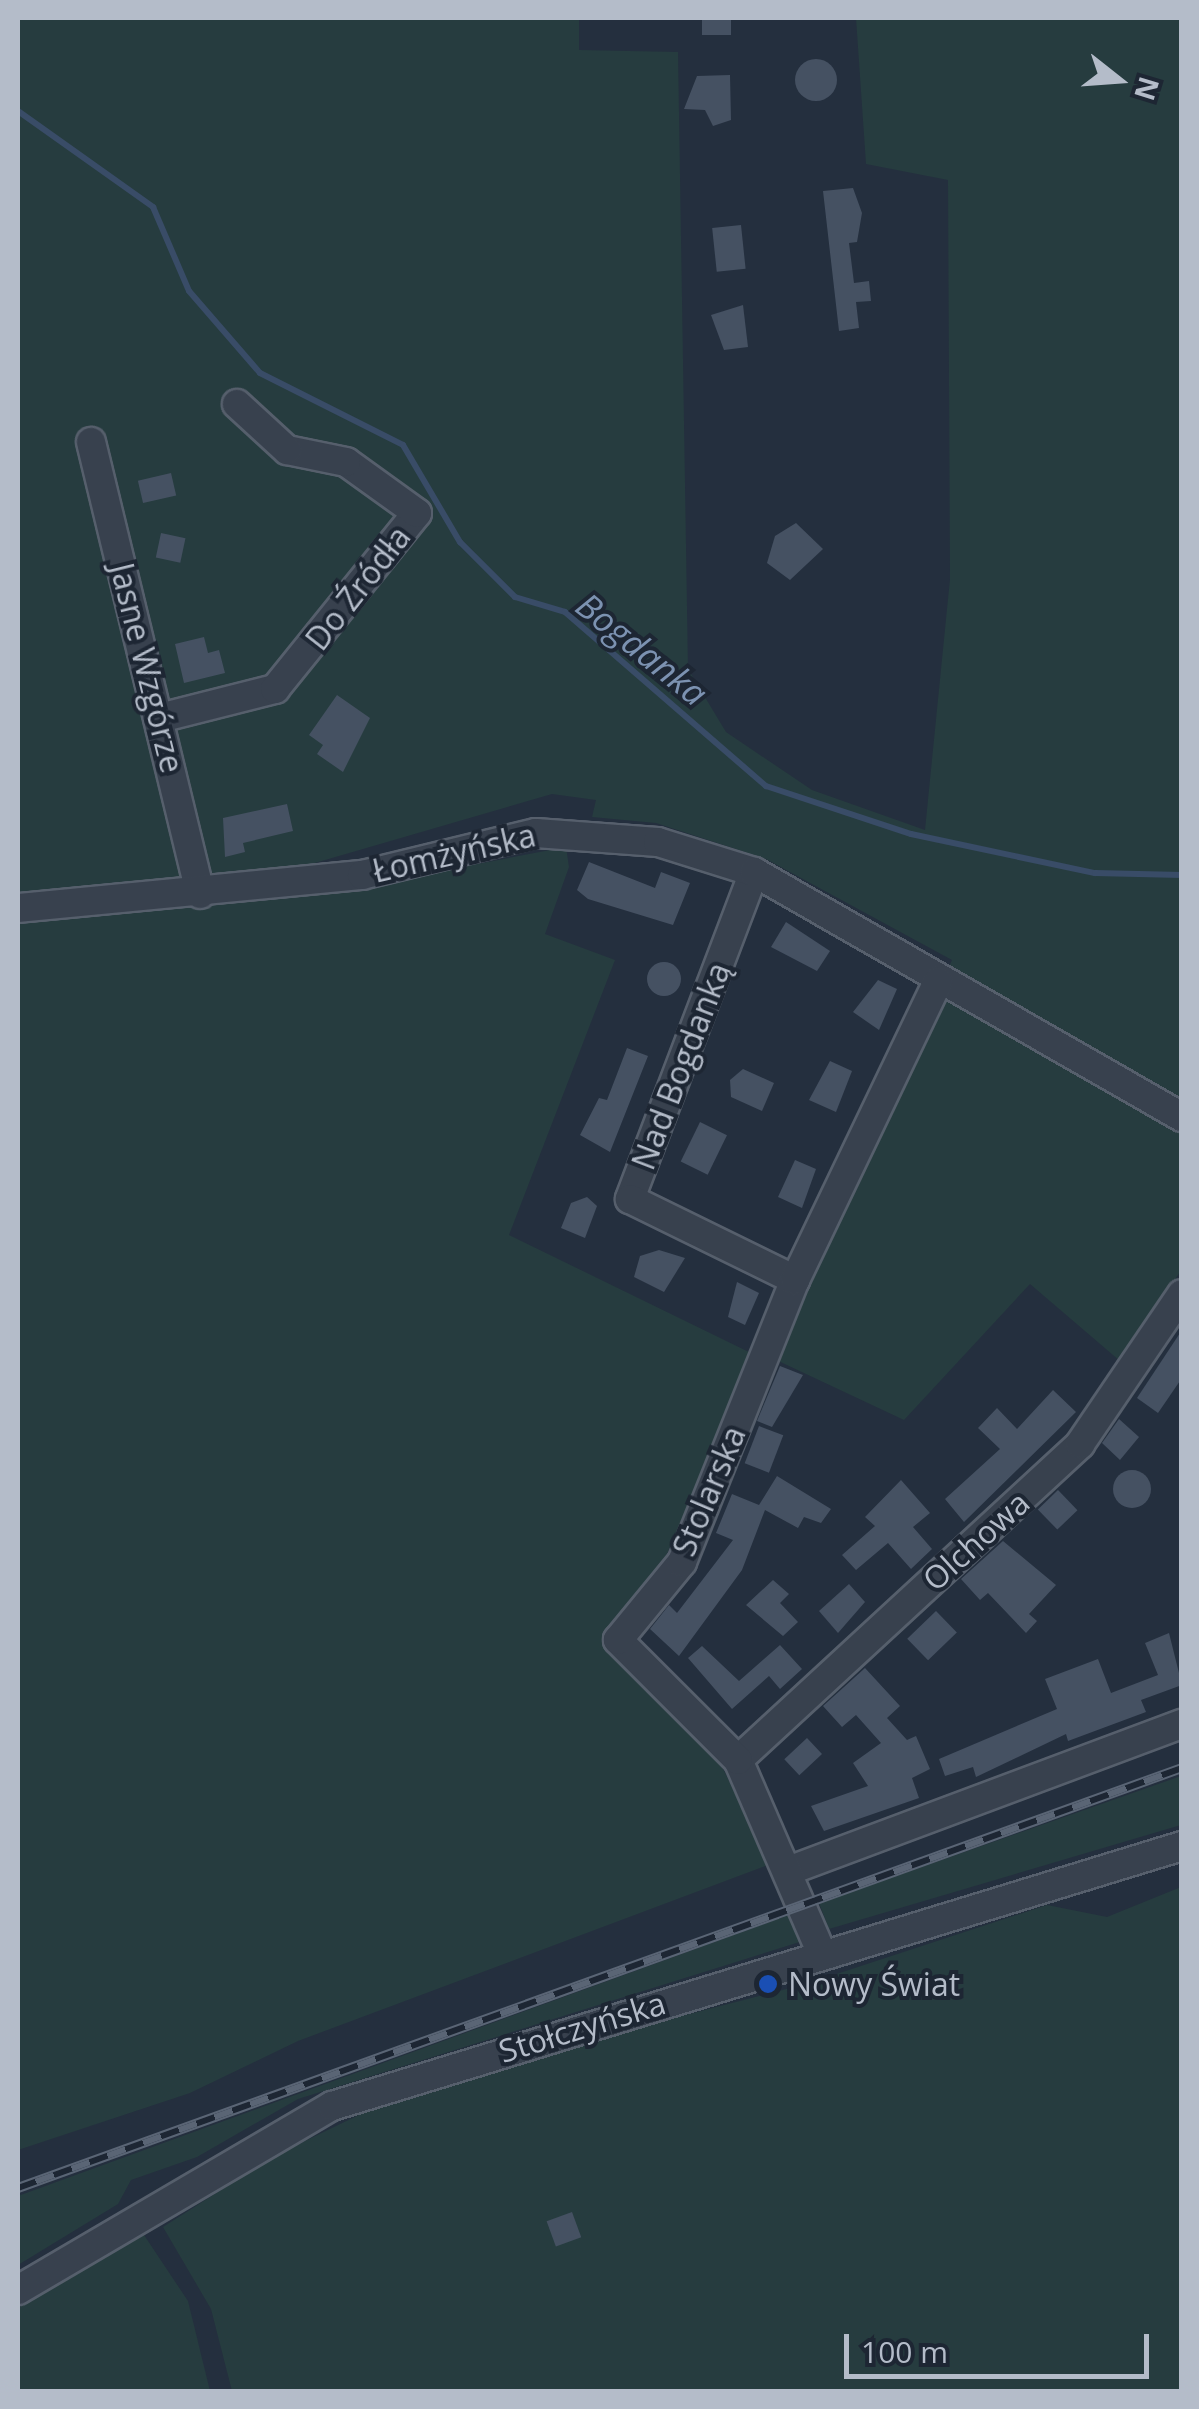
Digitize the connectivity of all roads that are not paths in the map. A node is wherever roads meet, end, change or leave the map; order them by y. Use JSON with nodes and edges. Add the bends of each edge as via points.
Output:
{"nodes":[{"id":1,"x":237,"y":404,"type":"dead end"},
{"id":2,"x":91,"y":442,"type":"dead end"},
{"id":3,"x":160,"y":718,"type":"junction"},
{"id":4,"x":754,"y":872,"type":"junction"},
{"id":5,"x":200,"y":894,"type":"junction"},
{"id":6,"x":18,"y":908,"type":"edge"},
{"id":7,"x":938,"y":982,"type":"junction"},
{"id":8,"x":1182,"y":1117,"type":"edge"},
{"id":9,"x":795,"y":1280,"type":"junction"},
{"id":10,"x":1182,"y":1294,"type":"edge"},
{"id":11,"x":1182,"y":1724,"type":"edge"},
{"id":12,"x":738,"y":1760,"type":"junction"},
{"id":13,"x":1182,"y":1846,"type":"edge"},
{"id":14,"x":788,"y":1871,"type":"junction"},
{"id":15,"x":822,"y":1954,"type":"junction"},
{"id":16,"x":18,"y":2290,"type":"edge"}],
"edges":[{"from":1,"to":3,"type":"street","name":"Do Źródła","via":[[286,450],[346,462],[417,512],[276,690]]},
{"from":2,"to":3,"type":"street","name":"Jasne Wzgórze"},
{"from":3,"to":5,"type":"street","name":"Jasne Wzgórze"},
{"from":4,"to":5,"type":"street","name":"Łomżyńska","via":[[658,842],[566,830],[362,874]]},
{"from":4,"to":7,"type":"street","name":"Łomżyńska"},
{"from":4,"to":9,"type":"street","name":"Nad Bogdanką","via":[[630,1199]]},
{"from":5,"to":6,"type":"street","name":"Łomżyńska"},
{"from":7,"to":8,"type":"street","name":"Łomżyńska"},
{"from":7,"to":9,"type":"street","name":"Stolarska"},
{"from":9,"to":12,"type":"street","name":"Stolarska","via":[[682,1562],[618,1640]]},
{"from":10,"to":12,"type":"street","name":"Olchowa","via":[[1080,1444]]},
{"from":11,"to":14,"type":"street"},
{"from":12,"to":14,"type":"street","name":"Stolarska"},
{"from":13,"to":15,"type":"street","name":"Stołczyńska"},
{"from":14,"to":15,"type":"street","name":"Stolarska"},
{"from":15,"to":16,"type":"street","name":"Stołczyńska","via":[[332,2106]]}]}
